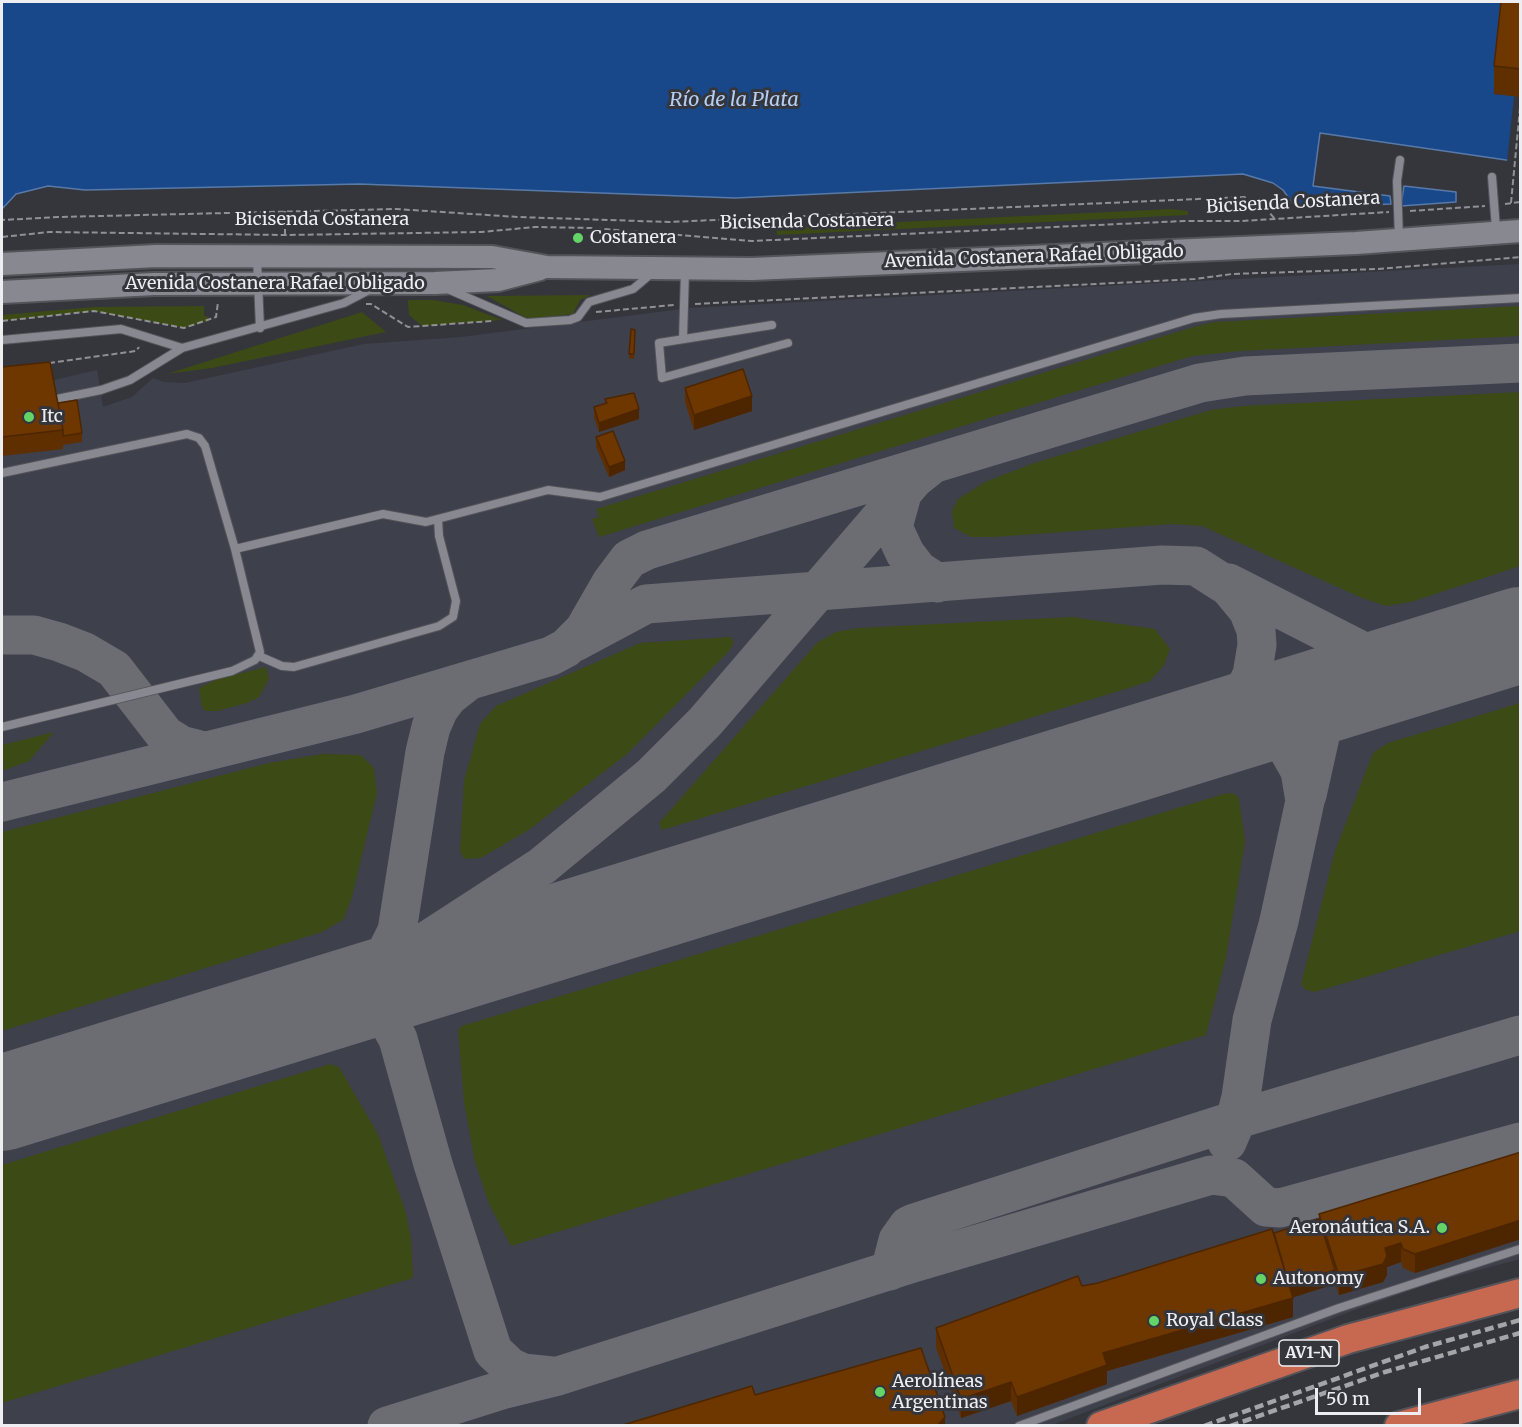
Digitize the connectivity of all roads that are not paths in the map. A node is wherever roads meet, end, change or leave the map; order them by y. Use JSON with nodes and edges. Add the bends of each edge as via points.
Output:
{"nodes":[{"id":1,"x":1400,"y":160,"type":"dead end"},
{"id":2,"x":1492,"y":177,"type":"dead end"},
{"id":3,"x":1521,"y":231,"type":"edge"},
{"id":4,"x":1496,"y":234,"type":"junction"},
{"id":5,"x":1400,"y":240,"type":"junction"},
{"id":6,"x":257,"y":256,"type":"junction"},
{"id":7,"x":2,"y":264,"type":"edge"},
{"id":8,"x":547,"y":267,"type":"junction"},
{"id":9,"x":656,"y":268,"type":"junction"},
{"id":10,"x":685,"y":268,"type":"junction"},
{"id":11,"x":435,"y":283,"type":"junction"},
{"id":12,"x":258,"y":284,"type":"junction"},
{"id":13,"x":378,"y":285,"type":"junction"},
{"id":14,"x":2,"y":292,"type":"edge"},
{"id":15,"x":1521,"y":298,"type":"edge"},
{"id":16,"x":772,"y":326,"type":"dead end"},
{"id":17,"x":260,"y":328,"type":"junction"},
{"id":18,"x":683,"y":339,"type":"junction"},
{"id":19,"x":2,"y":340,"type":"edge"},
{"id":20,"x":788,"y":343,"type":"dead end"},
{"id":21,"x":183,"y":348,"type":"junction"},
{"id":22,"x":57,"y":399,"type":"edge"},
{"id":23,"x":2,"y":473,"type":"edge"},
{"id":24,"x":438,"y":519,"type":"junction"},
{"id":25,"x":235,"y":549,"type":"junction"},
{"id":26,"x":259,"y":656,"type":"junction"},
{"id":27,"x":2,"y":727,"type":"edge"},
{"id":28,"x":1521,"y":1249,"type":"edge"},
{"id":29,"x":1521,"y":1293,"type":"edge"},
{"id":30,"x":1521,"y":1394,"type":"edge"},
{"id":31,"x":1019,"y":1425,"type":"edge"},
{"id":32,"x":1101,"y":1425,"type":"edge"},
{"id":33,"x":1399,"y":1425,"type":"edge"}],
"edges":[{"from":1,"to":5,"type":"lane"},
{"from":2,"to":4,"type":"lane"},
{"from":3,"to":4,"type":"main road","name":"Avenida Costanera Rafael Obligado"},
{"from":4,"to":5,"type":"main road","name":"Avenida Costanera Rafael Obligado"},
{"from":5,"to":10,"type":"main road","name":"Avenida Costanera Rafael Obligado","via":[[764,268]]},
{"from":6,"to":7,"type":"main road","name":"Avenida Costanera Rafael Obligado","via":[[156,256]]},
{"from":6,"to":8,"type":"main road","name":"Avenida Costanera Rafael Obligado","via":[[492,257]]},
{"from":6,"to":12,"type":"lane"},
{"from":8,"to":9,"type":"main road","name":"Avenida Costanera Rafael Obligado"},
{"from":8,"to":11,"type":"main road","name":"Avenida Costanera Rafael Obligado","via":[[498,280]]},
{"from":9,"to":10,"type":"main road","name":"Avenida Costanera Rafael Obligado"},
{"from":9,"to":11,"type":"lane","via":[[633,289],[589,302],[581,314],[570,320],[526,323]]},
{"from":10,"to":18,"type":"lane"},
{"from":11,"to":13,"type":"main road","name":"Avenida Costanera Rafael Obligado"},
{"from":12,"to":13,"type":"main road","name":"Avenida Costanera Rafael Obligado"},
{"from":12,"to":14,"type":"main road","name":"Avenida Costanera Rafael Obligado","via":[[143,284]]},
{"from":12,"to":17,"type":"lane"},
{"from":13,"to":17,"type":"lane","via":[[344,303]]},
{"from":15,"to":24,"type":"lane","via":[[1194,318],[600,497],[548,490]]},
{"from":16,"to":18,"type":"lane"},
{"from":17,"to":21,"type":"lane"},
{"from":18,"to":20,"type":"lane","via":[[659,343],[662,378]]},
{"from":19,"to":21,"type":"lane","via":[[121,329]]},
{"from":21,"to":22,"type":"lane","via":[[130,380]]},
{"from":23,"to":25,"type":"lane","via":[[187,434],[194,436],[205,446]]},
{"from":24,"to":25,"type":"lane","via":[[426,522],[383,514]]},
{"from":24,"to":26,"type":"lane","via":[[456,601],[453,617],[439,626],[294,667]]},
{"from":25,"to":26,"type":"lane"},
{"from":26,"to":27,"type":"lane","via":[[246,667],[232,671]]},
{"from":28,"to":31,"type":"lane","via":[[1339,1308]]},
{"from":29,"to":32,"type":"highway","number":"AV1-N","via":[[1348,1339]]},
{"from":30,"to":33,"type":"highway"}]}
